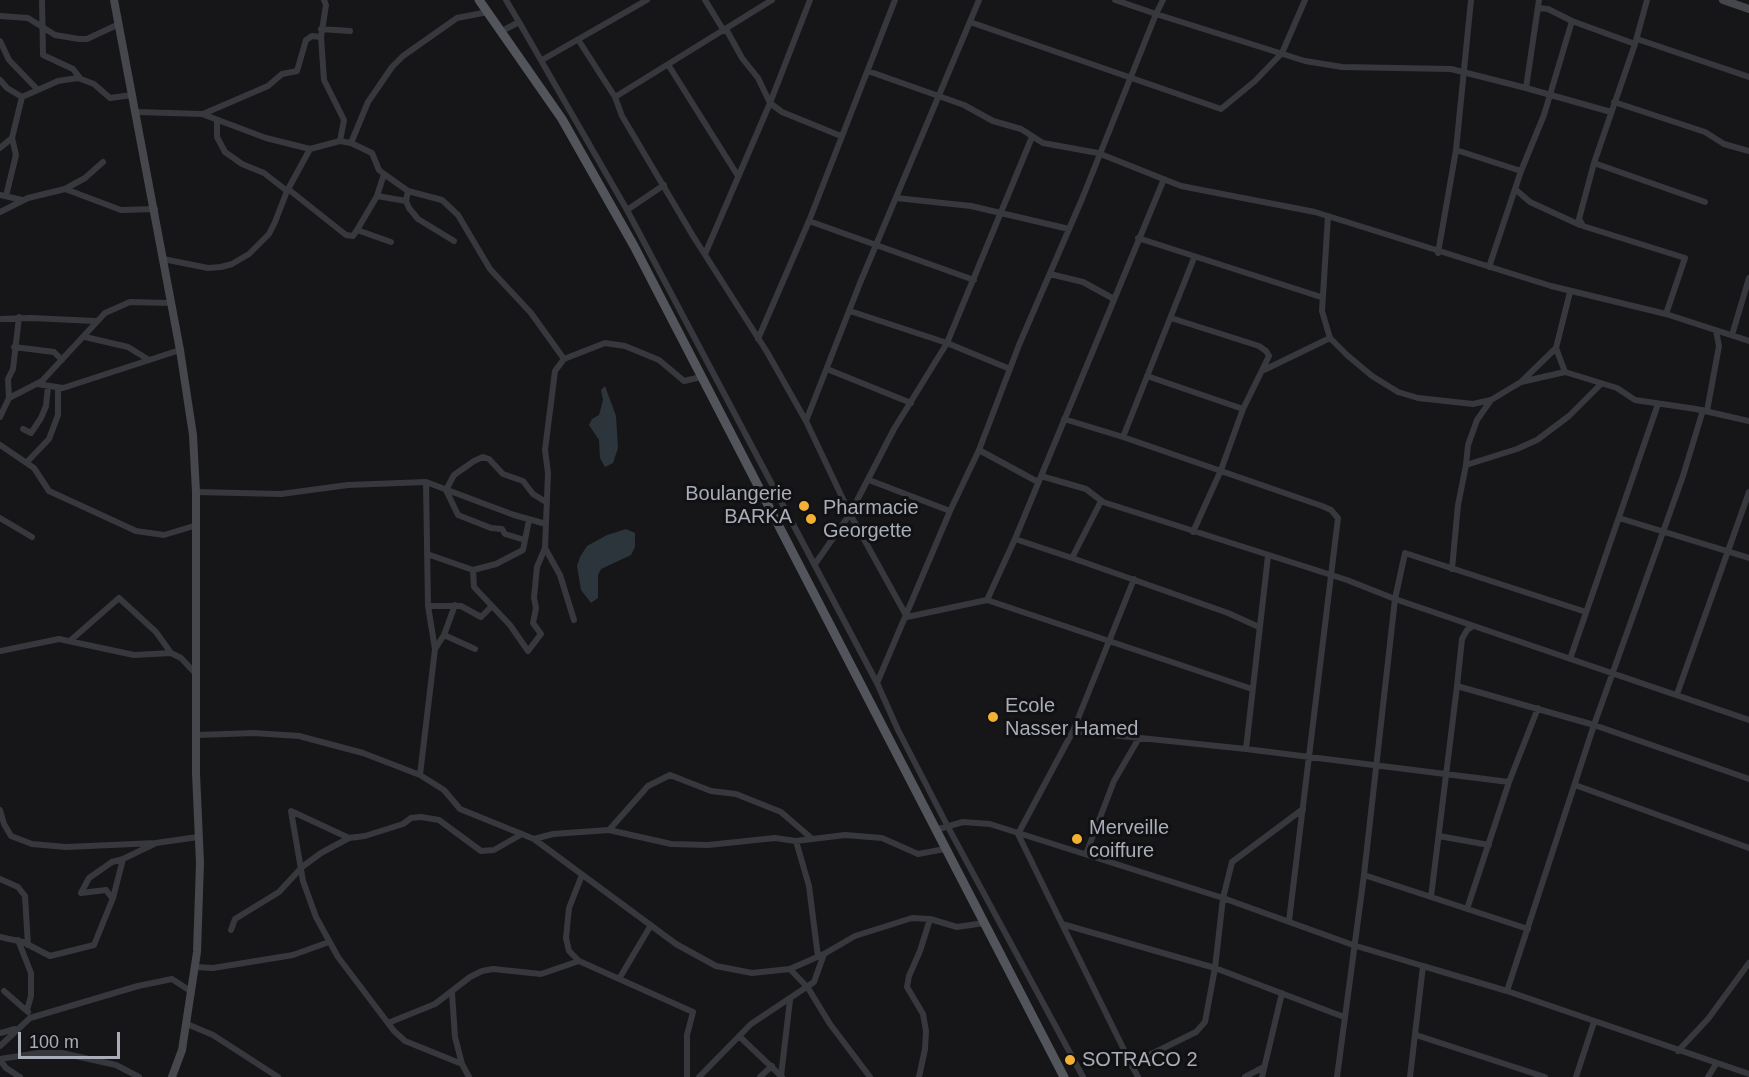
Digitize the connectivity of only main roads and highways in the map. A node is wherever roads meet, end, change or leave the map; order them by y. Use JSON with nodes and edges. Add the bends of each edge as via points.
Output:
{"nodes":[{"id":1,"x":479,"y":0,"type":"edge"},
{"id":2,"x":1064,"y":1077,"type":"edge"}],
"edges":[{"from":1,"to":2,"type":"main road","via":[[588,162]]}]}
